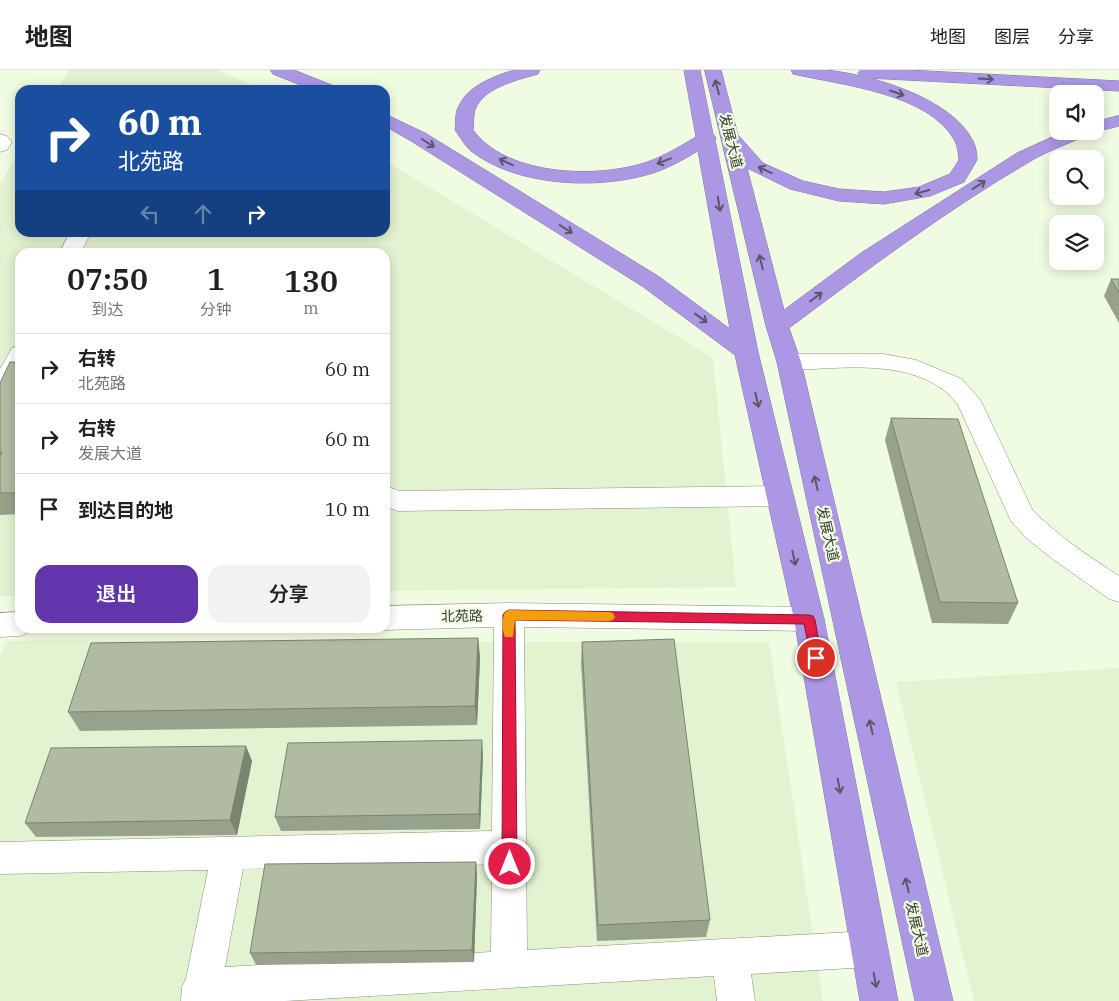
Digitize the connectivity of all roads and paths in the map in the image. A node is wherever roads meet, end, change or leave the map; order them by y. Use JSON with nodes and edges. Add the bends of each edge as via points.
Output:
{"nodes":[{"id":1,"x":279,"y":70,"type":"edge"},
{"id":2,"x":532,"y":70,"type":"edge"},
{"id":3,"x":692,"y":70,"type":"edge"},
{"id":4,"x":713,"y":70,"type":"edge"},
{"id":5,"x":798,"y":70,"type":"edge"},
{"id":6,"x":1027,"y":70,"type":"edge"},
{"id":7,"x":1119,"y":75,"type":"edge"},
{"id":8,"x":316,"y":85,"type":"edge"},
{"id":9,"x":1119,"y":86,"type":"edge"},
{"id":10,"x":1119,"y":121,"type":"edge"},
{"id":11,"x":390,"y":122,"type":"edge"},
{"id":12,"x":1104,"y":125,"type":"edge"},
{"id":13,"x":730,"y":134,"type":"junction"},
{"id":14,"x":707,"y":138,"type":"junction"},
{"id":15,"x":0,"y":140,"type":"edge"},
{"id":16,"x":1060,"y":140,"type":"edge"},
{"id":17,"x":0,"y":146,"type":"edge"},
{"id":18,"x":777,"y":326,"type":"junction"},
{"id":19,"x":746,"y":352,"type":"junction"},
{"id":20,"x":15,"y":362,"type":"edge"},
{"id":21,"x":788,"y":362,"type":"junction"},
{"id":22,"x":0,"y":392,"type":"edge"},
{"id":23,"x":780,"y":496,"type":"junction"},
{"id":24,"x":390,"y":498,"type":"edge"},
{"id":25,"x":1119,"y":591,"type":"edge"},
{"id":26,"x":509,"y":615,"type":"junction"},
{"id":27,"x":390,"y":618,"type":"edge"},
{"id":28,"x":809,"y":620,"type":"junction"},
{"id":29,"x":0,"y":624,"type":"edge"},
{"id":30,"x":15,"y":624,"type":"edge"},
{"id":31,"x":510,"y":847,"type":"junction"},
{"id":32,"x":229,"y":852,"type":"junction"},
{"id":33,"x":0,"y":858,"type":"edge"},
{"id":34,"x":869,"y":949,"type":"junction"},
{"id":35,"x":730,"y":957,"type":"junction"},
{"id":36,"x":509,"y":969,"type":"junction"},
{"id":37,"x":200,"y":994,"type":"edge"},
{"id":38,"x":736,"y":1001,"type":"edge"},
{"id":39,"x":879,"y":1001,"type":"edge"},
{"id":40,"x":934,"y":1001,"type":"edge"}],
"edges":[{"from":1,"to":8,"type":"highway"},
{"from":14,"to":2,"type":"highway","one_way":true,"via":[[677,156],[638,171],[594,178],[539,173],[506,164],[478,148],[464,130],[466,111],[479,92]]},
{"from":3,"to":14,"type":"highway","name":"发展大道"},
{"from":13,"to":4,"type":"highway","name":"发展大道","one_way":true},
{"from":5,"to":9,"type":"highway","one_way":true},
{"from":5,"to":13,"type":"highway","one_way":true,"via":[[870,84],[914,99],[947,119],[964,139],[968,160],[957,178],[923,192],[884,198],[839,195],[796,185],[756,167]]},
{"from":6,"to":7,"type":"highway"},
{"from":10,"to":12,"type":"highway"},
{"from":11,"to":19,"type":"highway","one_way":true,"via":[[650,281]]},
{"from":18,"to":13,"type":"highway","name":"发展大道","one_way":true},
{"from":14,"to":19,"type":"highway","name":"发展大道","one_way":true},
{"from":15,"to":17,"type":"street","via":[[3,142]]},
{"from":18,"to":16,"type":"highway","one_way":true,"via":[[869,258],[972,189],[1024,156]]},
{"from":18,"to":21,"type":"highway","name":"发展大道"},
{"from":19,"to":23,"type":"highway","name":"发展大道","one_way":true},
{"from":20,"to":22,"type":"street"},
{"from":21,"to":25,"type":"street","via":[[884,361],[908,365],[953,386],[969,401],[1021,514],[1034,530]]},
{"from":40,"to":21,"type":"highway","name":"发展大道","one_way":true},
{"from":23,"to":24,"type":"street","via":[[398,501]]},
{"from":23,"to":28,"type":"highway","name":"发展大道","one_way":true},
{"from":26,"to":27,"type":"street","name":"北苑路"},
{"from":26,"to":28,"type":"street","name":"北苑路"},
{"from":26,"to":31,"type":"street"},
{"from":28,"to":34,"type":"highway","name":"发展大道","one_way":true},
{"from":29,"to":30,"type":"street"},
{"from":31,"to":32,"type":"street"},
{"from":31,"to":36,"type":"street"},
{"from":32,"to":33,"type":"street"},
{"from":32,"to":37,"type":"street"},
{"from":34,"to":35,"type":"street"},
{"from":34,"to":39,"type":"highway","name":"发展大道","one_way":true},
{"from":35,"to":36,"type":"street"},
{"from":35,"to":38,"type":"street"},
{"from":36,"to":37,"type":"street"}]}
